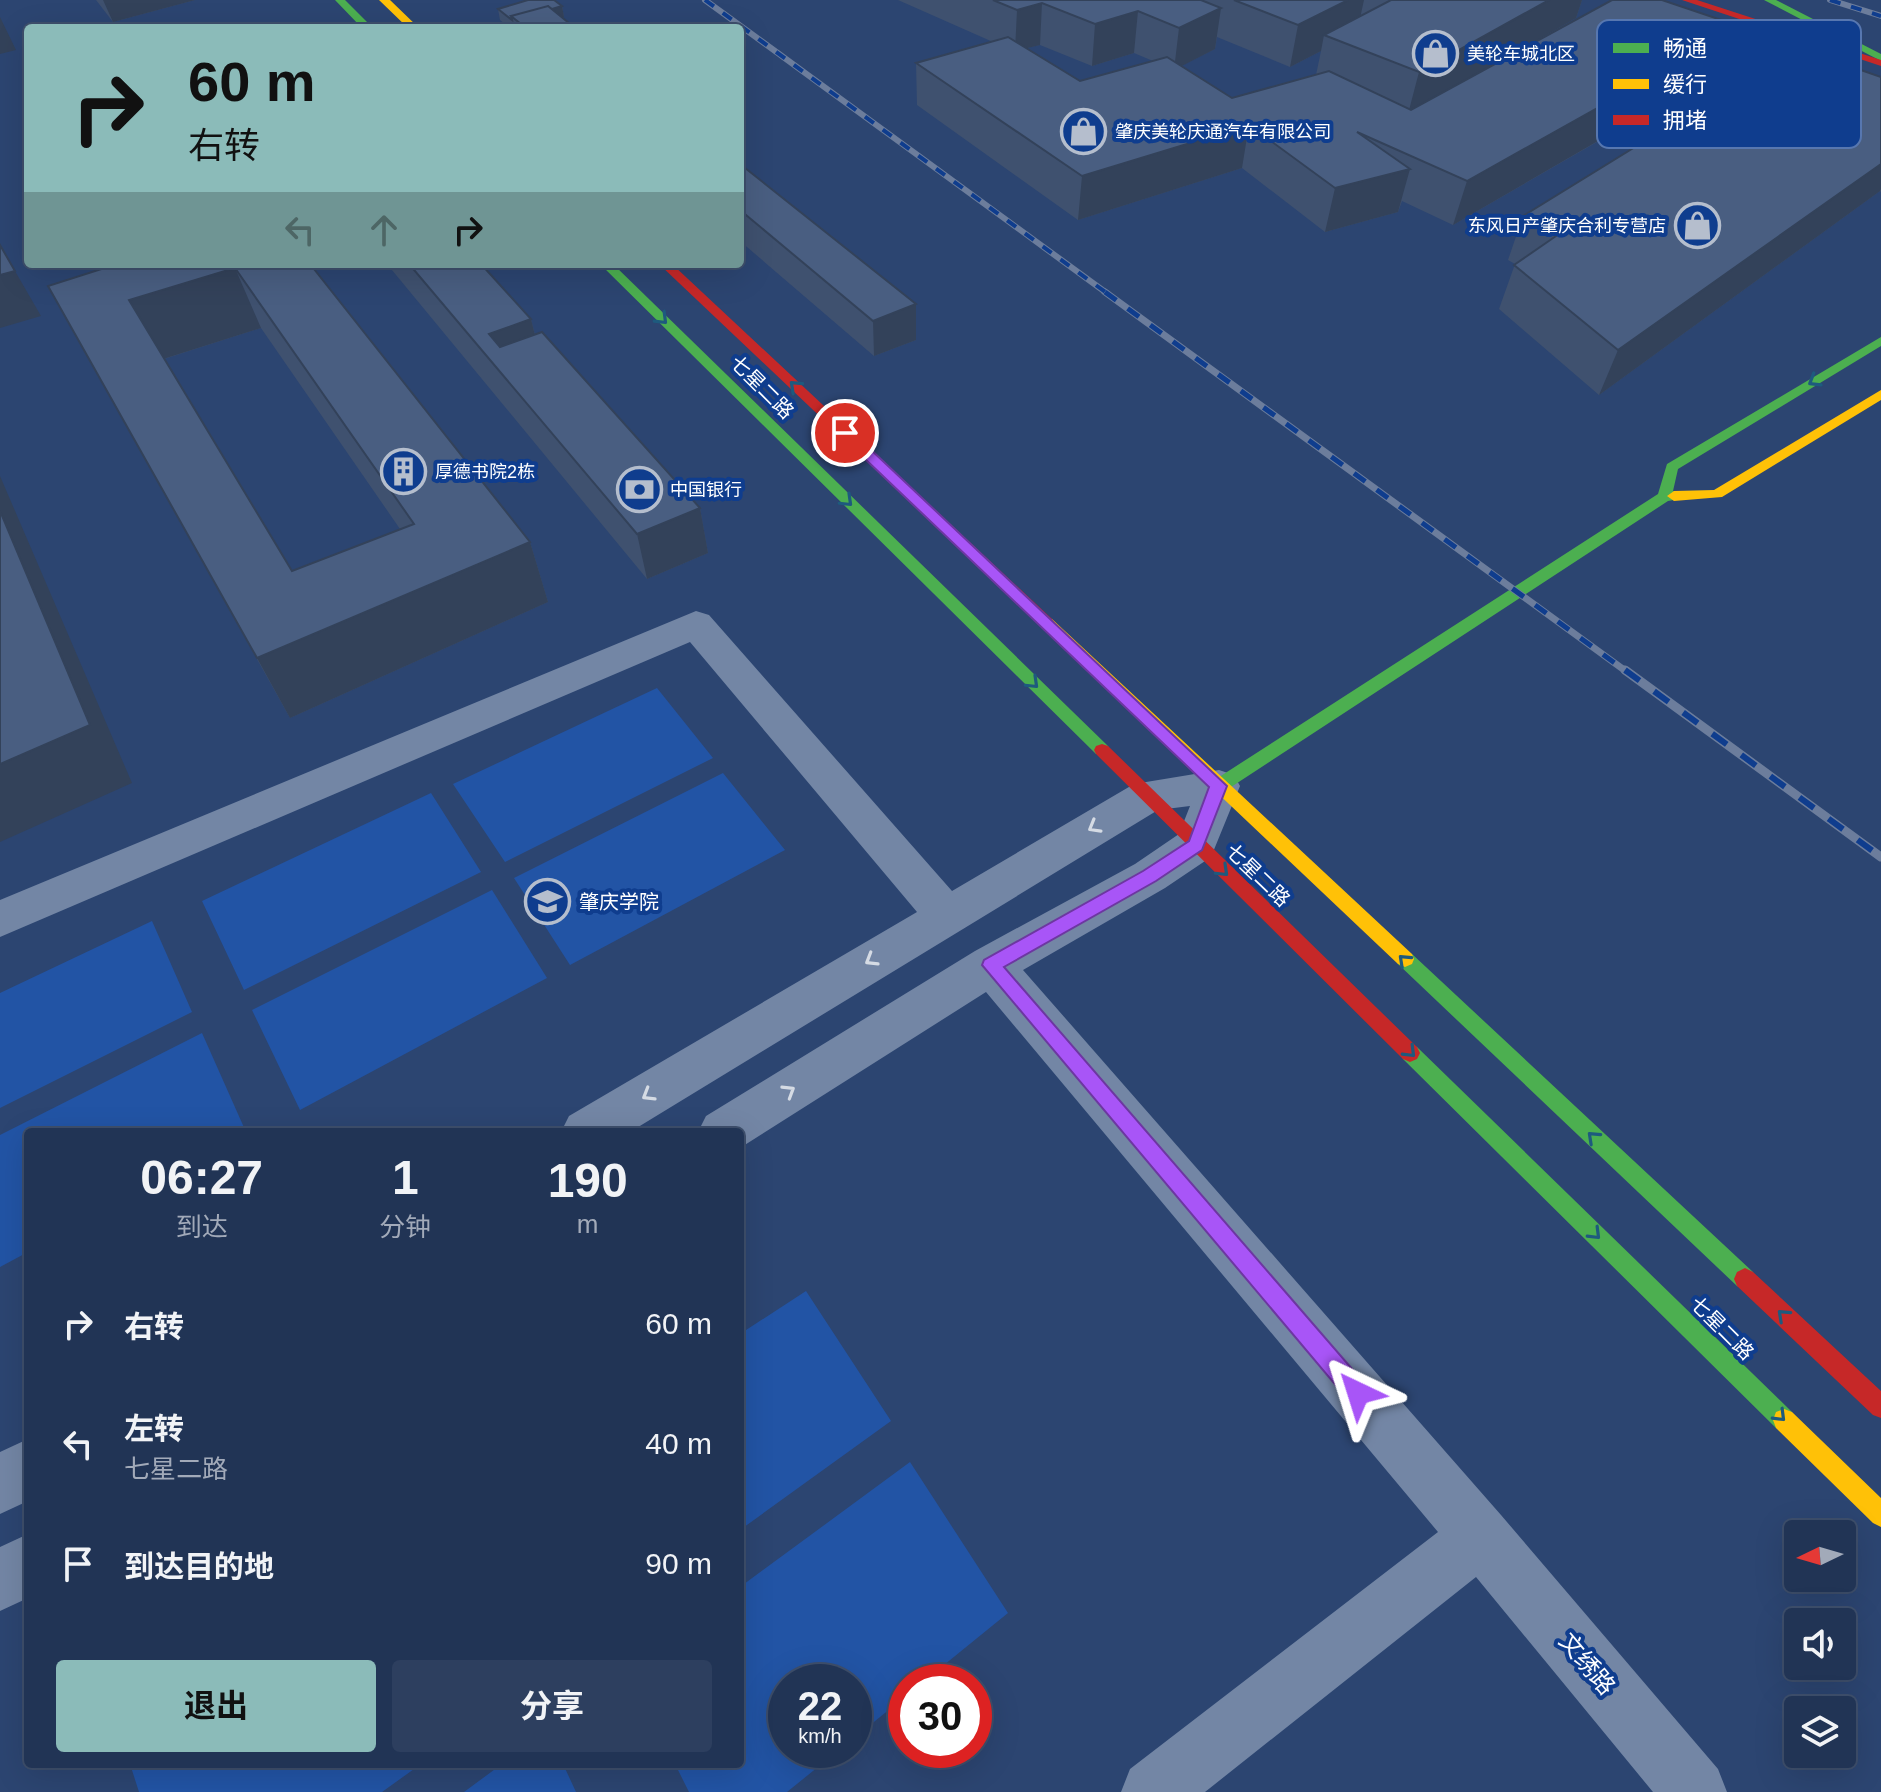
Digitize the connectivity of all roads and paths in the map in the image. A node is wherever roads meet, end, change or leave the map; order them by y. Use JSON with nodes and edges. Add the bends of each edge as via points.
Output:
{"nodes":[{"id":1,"x":340,"y":0,"type":"edge"},
{"id":2,"x":384,"y":0,"type":"edge"},
{"id":3,"x":1687,"y":0,"type":"edge"},
{"id":4,"x":1770,"y":0,"type":"edge"},
{"id":5,"x":1751,"y":20,"type":"edge"},
{"id":6,"x":1806,"y":20,"type":"edge"},
{"id":7,"x":1830,"y":20,"type":"edge"},
{"id":8,"x":364,"y":24,"type":"edge"},
{"id":9,"x":410,"y":24,"type":"edge"},
{"id":10,"x":1861,"y":30,"type":"edge"},
{"id":11,"x":1881,"y":37,"type":"edge"},
{"id":12,"x":1861,"y":50,"type":"edge"},
{"id":13,"x":1861,"y":55,"type":"edge"},
{"id":14,"x":1881,"y":61,"type":"edge"},
{"id":15,"x":610,"y":268,"type":"edge"},
{"id":16,"x":669,"y":268,"type":"edge"},
{"id":17,"x":1881,"y":341,"type":"edge"},
{"id":18,"x":1881,"y":394,"type":"edge"},
{"id":19,"x":1665,"y":496,"type":"junction"},
{"id":20,"x":1219,"y":786,"type":"junction"},
{"id":21,"x":1149,"y":795,"type":"junction"},
{"id":22,"x":1196,"y":845,"type":"junction"},
{"id":23,"x":946,"y":915,"type":"junction"},
{"id":24,"x":0,"y":919,"type":"edge"},
{"id":25,"x":991,"y":965,"type":"junction"},
{"id":26,"x":593,"y":1128,"type":"edge"},
{"id":27,"x":729,"y":1128,"type":"edge"},
{"id":28,"x":1881,"y":1407,"type":"edge"},
{"id":29,"x":24,"y":1470,"type":"edge"},
{"id":30,"x":0,"y":1485,"type":"edge"},
{"id":31,"x":1881,"y":1515,"type":"edge"},
{"id":32,"x":1480,"y":1536,"type":"junction"},
{"id":33,"x":24,"y":1566,"type":"edge"},
{"id":34,"x":0,"y":1581,"type":"edge"},
{"id":35,"x":1153,"y":1792,"type":"edge"},
{"id":36,"x":1695,"y":1792,"type":"edge"}],
"edges":[{"from":1,"to":8,"type":"main road"},
{"from":2,"to":9,"type":"main road"},
{"from":3,"to":5,"type":"main road"},
{"from":4,"to":6,"type":"main road"},
{"from":4,"to":7,"type":"main road"},
{"from":10,"to":11,"type":"main road"},
{"from":12,"to":14,"type":"main road"},
{"from":13,"to":14,"type":"main road"},
{"from":15,"to":21,"type":"main road","name":"七星二路","one_way":true},
{"from":20,"to":16,"type":"main road","name":"七星二路","one_way":true},
{"from":17,"to":19,"type":"main road","one_way":true,"via":[[1672,467]]},
{"from":18,"to":19,"type":"main road","via":[[1717,494]]},
{"from":19,"to":20,"type":"main road"},
{"from":20,"to":21,"type":"street"},
{"from":20,"to":22,"type":"street"},
{"from":28,"to":20,"type":"main road","name":"七星二路","one_way":true},
{"from":21,"to":22,"type":"main road","name":"七星二路"},
{"from":21,"to":23,"type":"street","one_way":true},
{"from":22,"to":25,"type":"street"},
{"from":22,"to":31,"type":"main road","name":"七星二路","one_way":true},
{"from":23,"to":24,"type":"street","via":[[696,624]]},
{"from":23,"to":26,"type":"street","one_way":true},
{"from":27,"to":25,"type":"street","one_way":true},
{"from":25,"to":32,"type":"street","name":"文绣路"},
{"from":29,"to":30,"type":"street"},
{"from":32,"to":35,"type":"street"},
{"from":32,"to":36,"type":"street","name":"文绣路"},
{"from":33,"to":34,"type":"street"}]}
